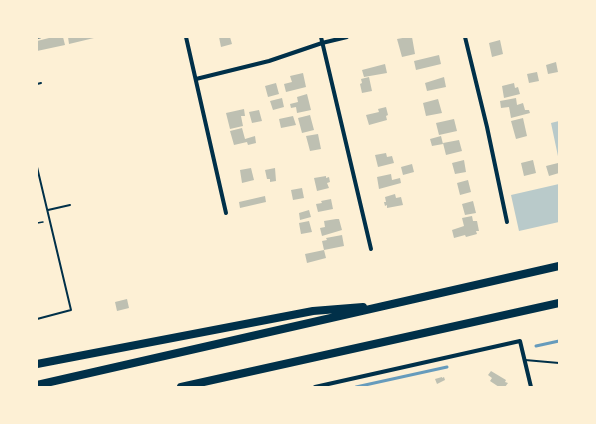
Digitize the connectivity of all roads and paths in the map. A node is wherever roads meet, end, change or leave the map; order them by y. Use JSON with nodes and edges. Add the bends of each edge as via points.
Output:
{"nodes":[{"id":1,"x":43,"y":37,"type":"edge"},
{"id":2,"x":186,"y":37,"type":"edge"},
{"id":3,"x":321,"y":37,"type":"edge"},
{"id":4,"x":346,"y":37,"type":"edge"},
{"id":5,"x":466,"y":37,"type":"edge"},
{"id":6,"x":37,"y":38,"type":"edge"},
{"id":7,"x":322,"y":43,"type":"junction"},
{"id":8,"x":196,"y":79,"type":"junction"},
{"id":9,"x":41,"y":83,"type":"dead end"},
{"id":10,"x":37,"y":84,"type":"edge"},
{"id":11,"x":37,"y":167,"type":"edge"},
{"id":12,"x":70,"y":205,"type":"dead end"},
{"id":13,"x":47,"y":210,"type":"junction"},
{"id":14,"x":226,"y":214,"type":"dead end"},
{"id":15,"x":43,"y":222,"type":"dead end"},
{"id":16,"x":507,"y":222,"type":"dead end"},
{"id":17,"x":37,"y":223,"type":"edge"},
{"id":18,"x":371,"y":249,"type":"dead end"},
{"id":19,"x":559,"y":266,"type":"edge"},
{"id":20,"x":559,"y":303,"type":"edge"},
{"id":21,"x":396,"y":304,"type":"junction"},
{"id":22,"x":37,"y":318,"type":"edge"},
{"id":23,"x":525,"y":360,"type":"junction"},
{"id":24,"x":559,"y":363,"type":"edge"},
{"id":25,"x":37,"y":364,"type":"edge"},
{"id":26,"x":37,"y":385,"type":"edge"},
{"id":27,"x":181,"y":387,"type":"edge"},
{"id":28,"x":315,"y":387,"type":"edge"},
{"id":29,"x":531,"y":387,"type":"edge"}],
"edges":[{"from":1,"to":6,"type":"path"},
{"from":2,"to":8,"type":"street"},
{"from":3,"to":7,"type":"street"},
{"from":4,"to":7,"type":"street"},
{"from":5,"to":16,"type":"street"},
{"from":7,"to":8,"type":"street","via":[[269,61]]},
{"from":7,"to":18,"type":"street"},
{"from":8,"to":14,"type":"street"},
{"from":9,"to":10,"type":"lane"},
{"from":11,"to":13,"type":"lane"},
{"from":12,"to":13,"type":"lane"},
{"from":13,"to":22,"type":"lane","via":[[71,310]]},
{"from":15,"to":17,"type":"path"},
{"from":19,"to":21,"type":"highway"},
{"from":20,"to":27,"type":"highway"},
{"from":21,"to":25,"type":"highway","via":[[313,311]]},
{"from":21,"to":26,"type":"highway"},
{"from":23,"to":24,"type":"lane"},
{"from":23,"to":28,"type":"street","via":[[520,341]]},
{"from":23,"to":29,"type":"street"}]}
